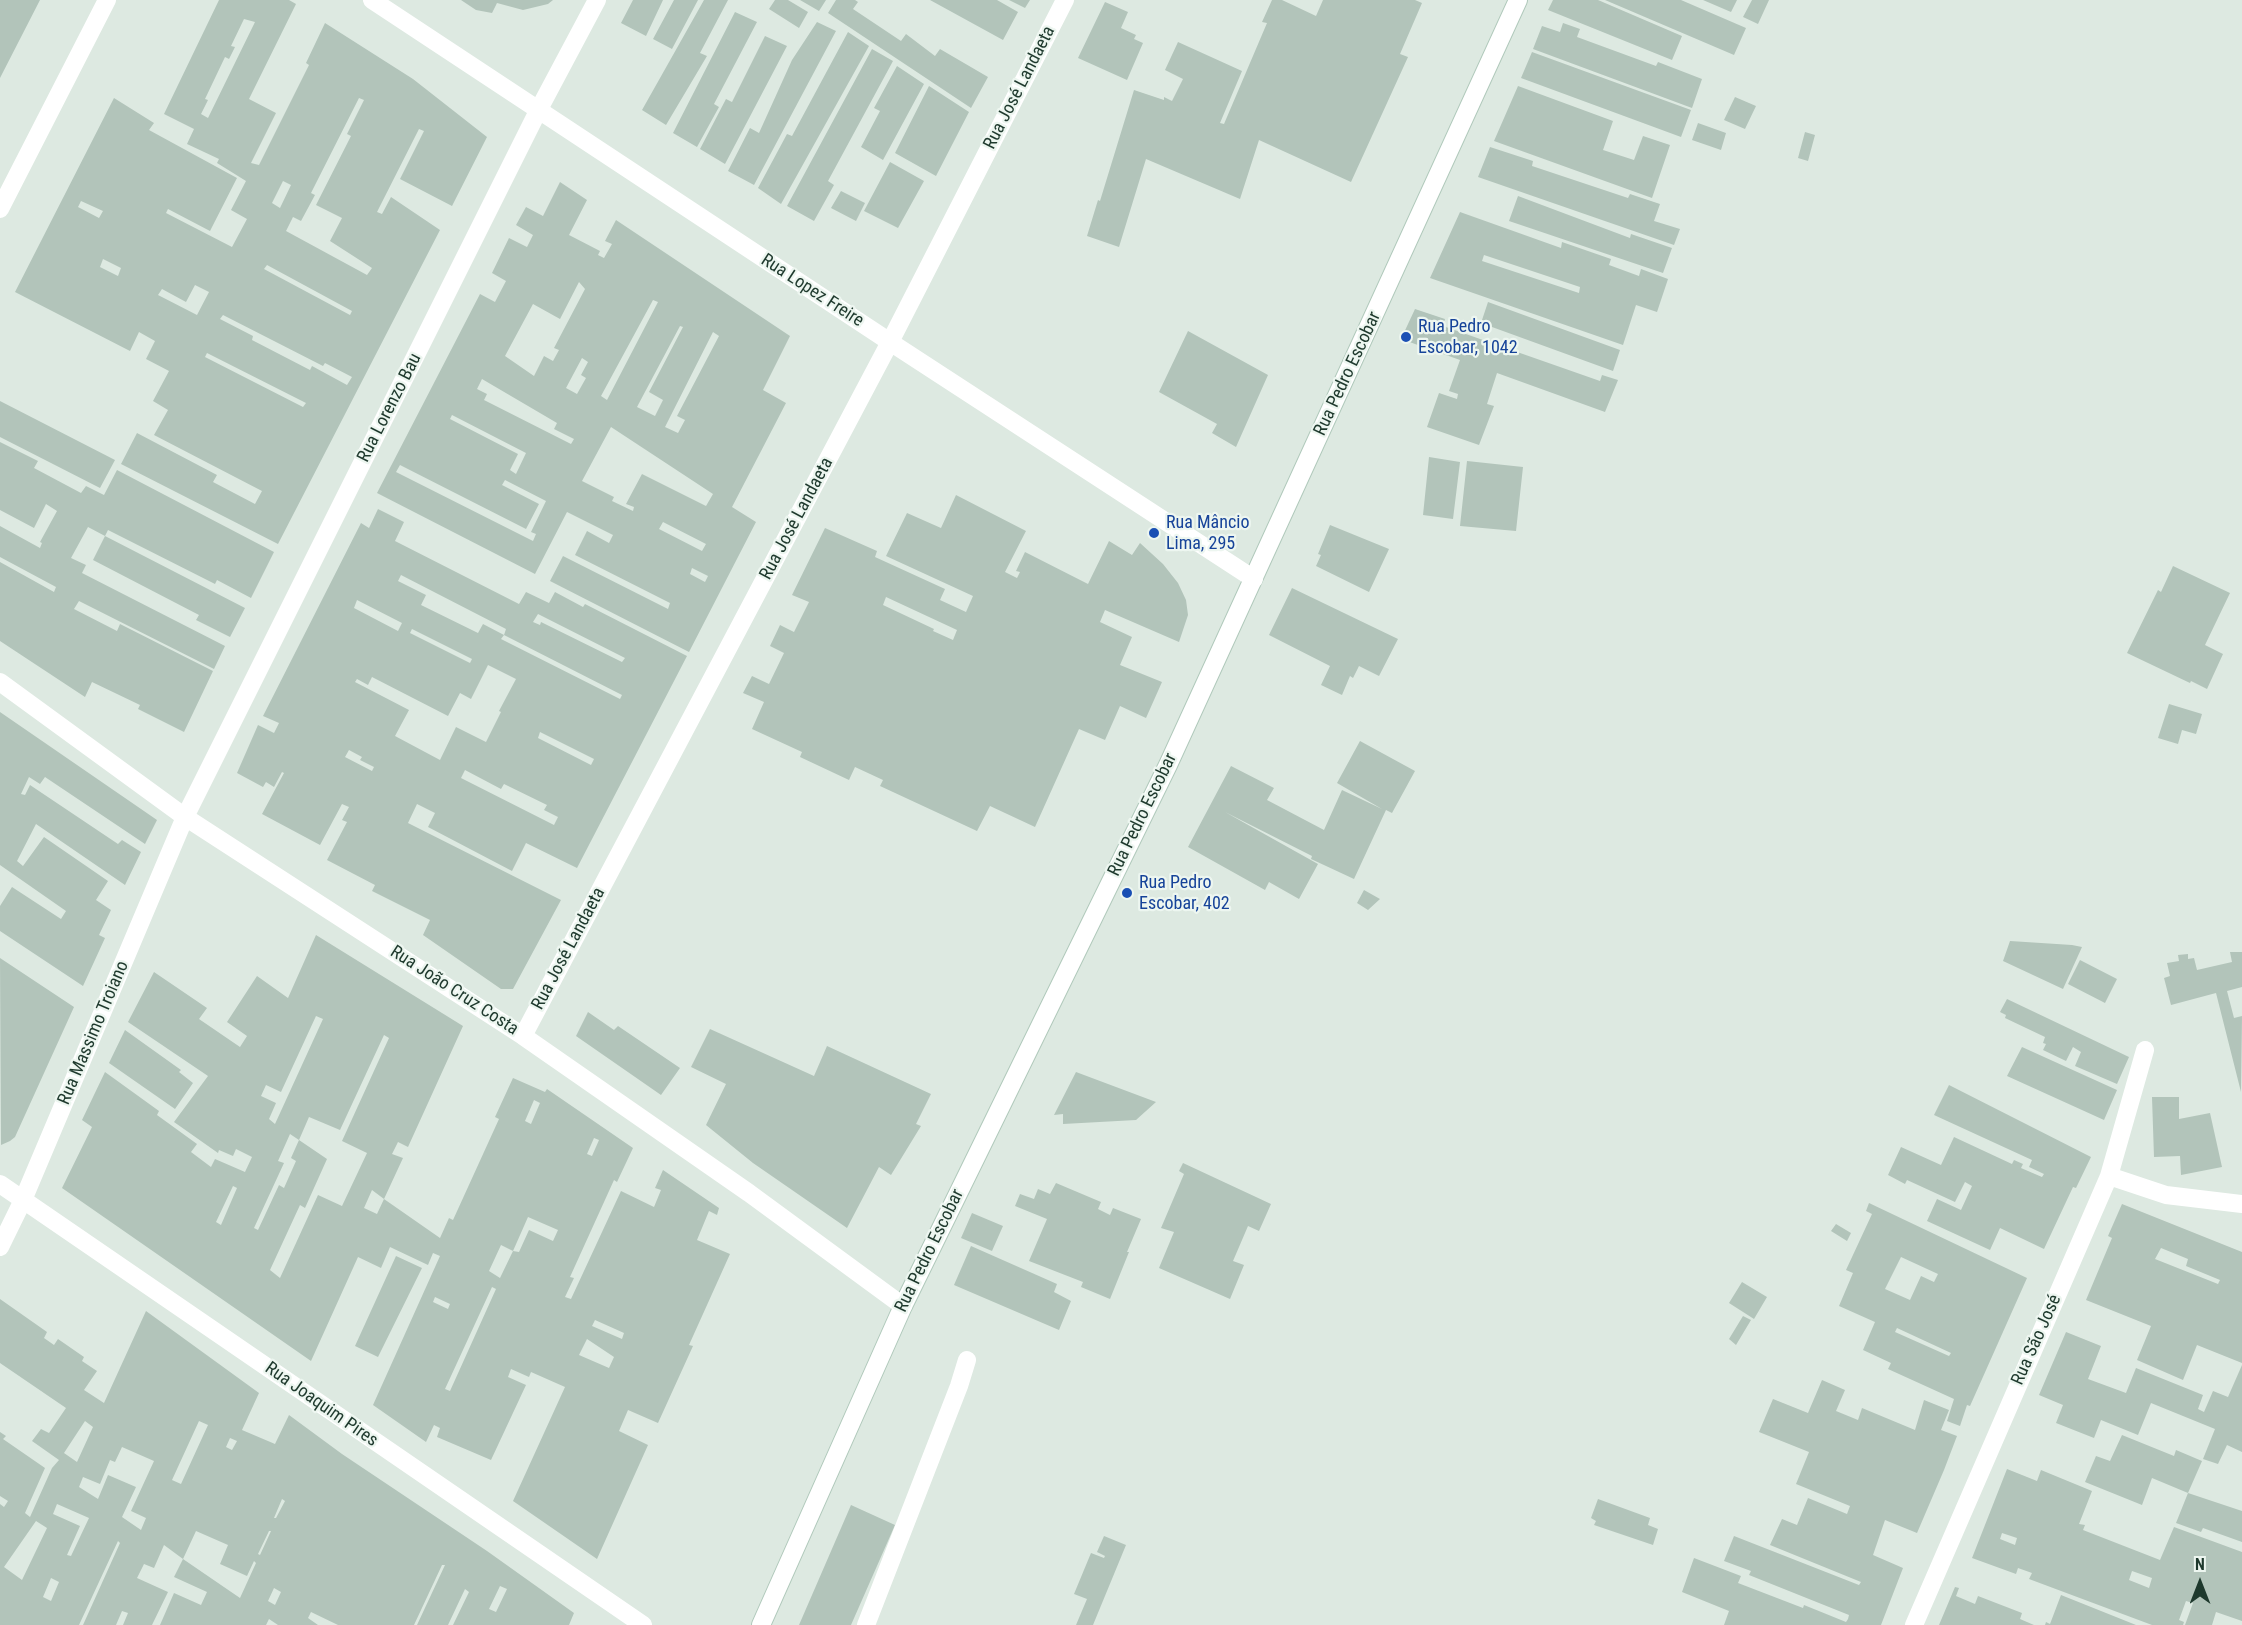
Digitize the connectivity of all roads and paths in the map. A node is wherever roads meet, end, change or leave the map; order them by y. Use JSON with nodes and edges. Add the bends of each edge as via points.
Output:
{"nodes":[{"id":1,"x":107,"y":0,"type":"edge"},
{"id":2,"x":372,"y":0,"type":"edge"},
{"id":3,"x":597,"y":0,"type":"edge"},
{"id":4,"x":1065,"y":0,"type":"edge"},
{"id":5,"x":1518,"y":0,"type":"edge"},
{"id":6,"x":538,"y":111,"type":"junction"},
{"id":7,"x":0,"y":209,"type":"edge"},
{"id":8,"x":890,"y":342,"type":"junction"},
{"id":9,"x":1254,"y":579,"type":"junction"},
{"id":10,"x":0,"y":682,"type":"edge"},
{"id":11,"x":185,"y":818,"type":"junction"},
{"id":12,"x":524,"y":1036,"type":"junction"},
{"id":13,"x":2145,"y":1050,"type":"dead end"},
{"id":14,"x":2109,"y":1176,"type":"junction"},
{"id":15,"x":0,"y":1184,"type":"edge"},
{"id":16,"x":23,"y":1200,"type":"junction"},
{"id":17,"x":2242,"y":1204,"type":"edge"},
{"id":18,"x":0,"y":1247,"type":"edge"},
{"id":19,"x":903,"y":1306,"type":"junction"},
{"id":20,"x":967,"y":1360,"type":"dead end"},
{"id":21,"x":643,"y":1625,"type":"edge"},
{"id":22,"x":761,"y":1625,"type":"edge"},
{"id":23,"x":866,"y":1625,"type":"edge"},
{"id":24,"x":1914,"y":1625,"type":"edge"}],
"edges":[{"from":1,"to":7,"type":"street"},
{"from":2,"to":6,"type":"street","name":"Rua Lopez Freire"},
{"from":3,"to":6,"type":"street","name":"Rua Lorenzo Bau"},
{"from":4,"to":8,"type":"street","name":"Rua José Landaeta"},
{"from":5,"to":9,"type":"street","name":"Rua Pedro Escobar"},
{"from":6,"to":8,"type":"street","name":"Rua Lopez Freire"},
{"from":6,"to":11,"type":"street","name":"Rua Lorenzo Bau"},
{"from":8,"to":9,"type":"street","name":"Rua Lopez Freire"},
{"from":8,"to":12,"type":"street","name":"Rua José Landaeta"},
{"from":9,"to":19,"type":"street","name":"Rua Pedro Escobar","via":[[1168,765]]},
{"from":10,"to":11,"type":"street","name":"Rua João Cruz Costa"},
{"from":11,"to":12,"type":"street","name":"Rua João Cruz Costa"},
{"from":11,"to":16,"type":"street","name":"Rua Massimo Troiano"},
{"from":12,"to":19,"type":"street","name":"Rua João Cruz Costa"},
{"from":13,"to":14,"type":"street","name":"Rua São José"},
{"from":14,"to":17,"type":"street","via":[[2166,1195]]},
{"from":14,"to":24,"type":"street","name":"Rua São José"},
{"from":15,"to":16,"type":"street","name":"Rua Joaquim Pires"},
{"from":16,"to":18,"type":"street","name":"Rua Massimo Troiano"},
{"from":16,"to":21,"type":"street","name":"Rua Joaquim Pires"},
{"from":19,"to":22,"type":"street","name":"Rua Pedro Escobar"},
{"from":20,"to":23,"type":"street"}]}
